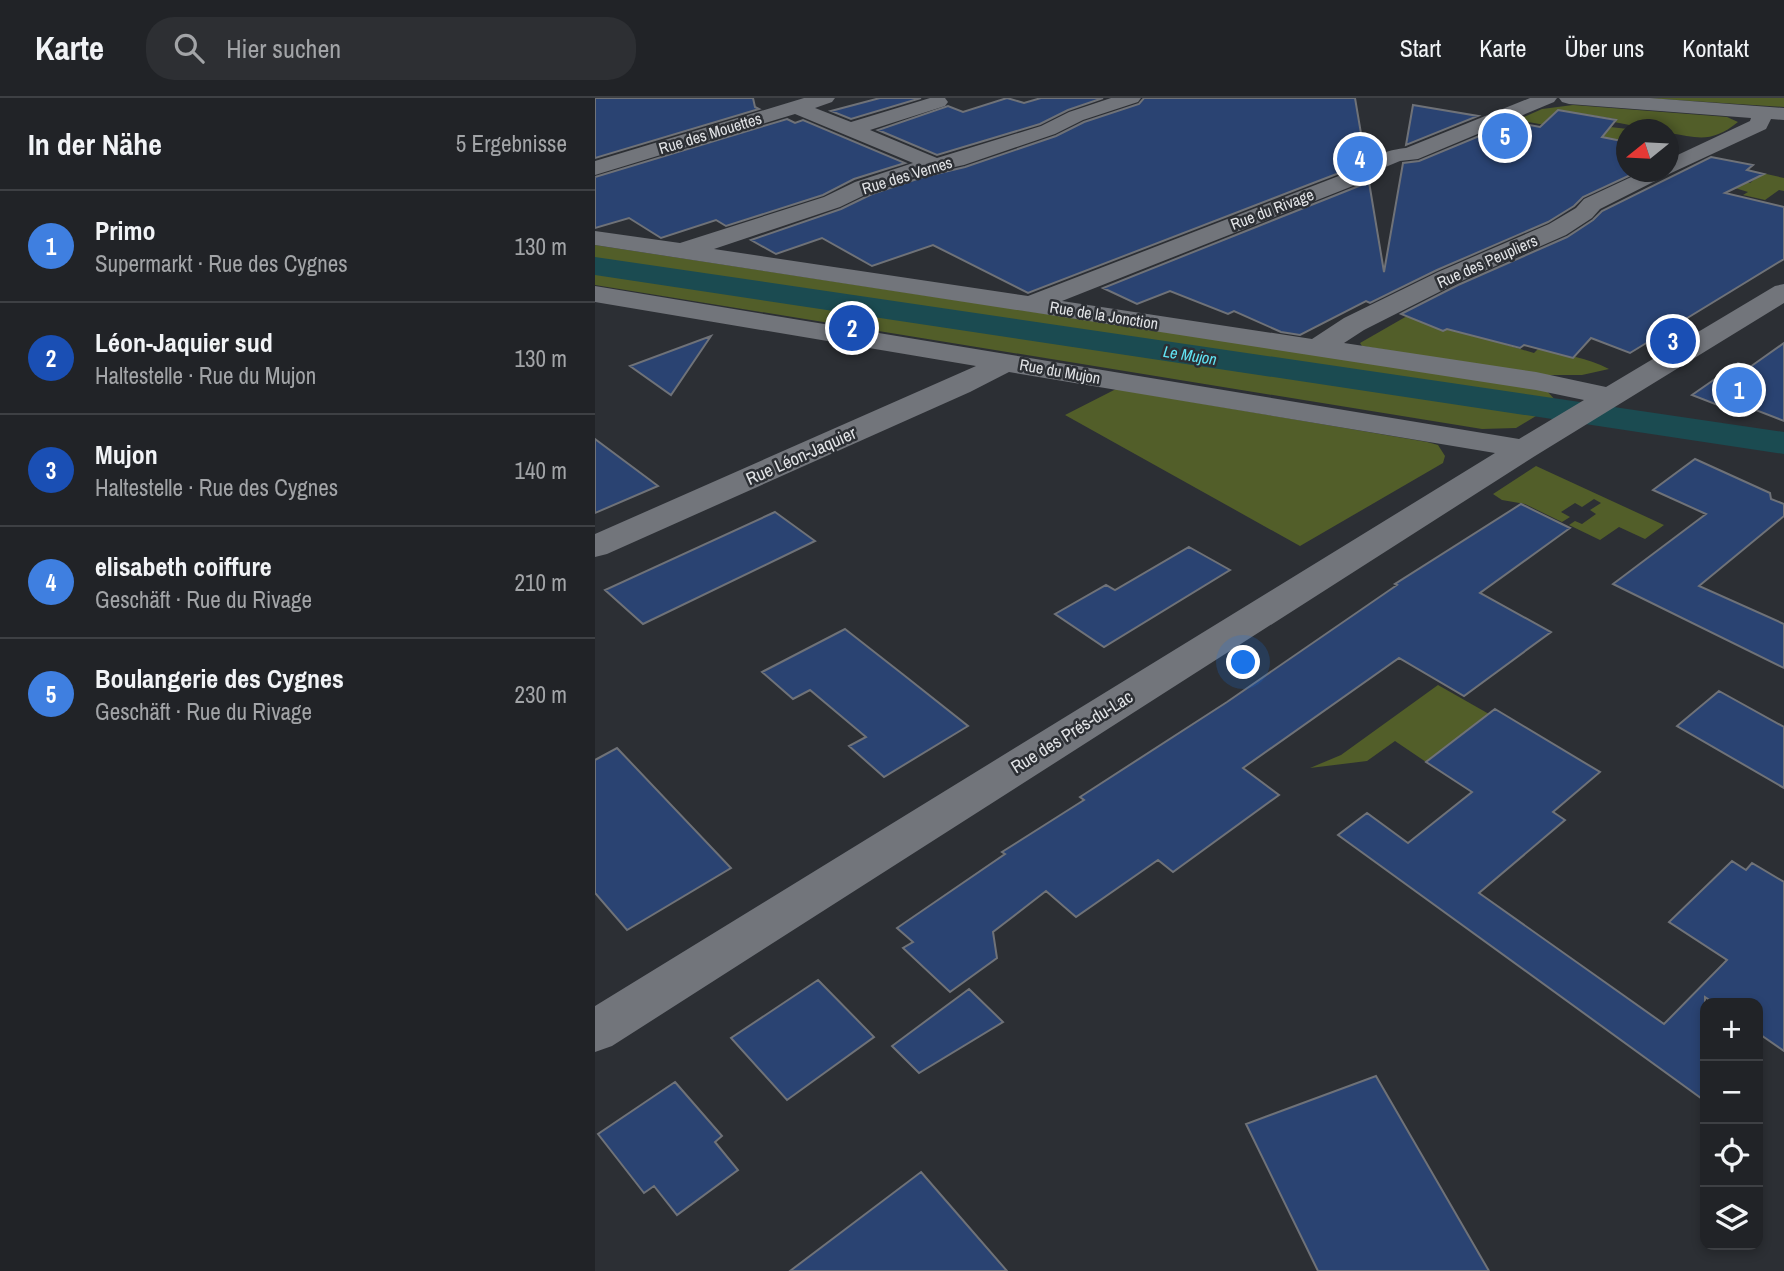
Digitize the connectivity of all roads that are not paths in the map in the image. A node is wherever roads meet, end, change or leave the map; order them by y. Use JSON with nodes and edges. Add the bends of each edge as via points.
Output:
{"nodes":[{"id":1,"x":825,"y":98,"type":"edge"},
{"id":2,"x":1131,"y":98,"type":"edge"},
{"id":3,"x":1547,"y":98,"type":"edge"},
{"id":4,"x":1569,"y":98,"type":"edge"},
{"id":5,"x":939,"y":102,"type":"dead end"},
{"id":6,"x":796,"y":107,"type":"junction"},
{"id":7,"x":1773,"y":113,"type":"edge"},
{"id":8,"x":852,"y":129,"type":"junction"},
{"id":9,"x":1679,"y":162,"type":"edge"},
{"id":10,"x":936,"y":165,"type":"junction"},
{"id":11,"x":595,"y":168,"type":"edge"},
{"id":12,"x":1638,"y":182,"type":"edge"},
{"id":13,"x":595,"y":237,"type":"edge"},
{"id":14,"x":683,"y":251,"type":"junction"},
{"id":15,"x":1784,"y":292,"type":"edge"},
{"id":16,"x":595,"y":294,"type":"edge"},
{"id":17,"x":1031,"y":304,"type":"junction"},
{"id":18,"x":1313,"y":349,"type":"junction"},
{"id":19,"x":1006,"y":362,"type":"junction"},
{"id":20,"x":1609,"y":398,"type":"junction"},
{"id":21,"x":1537,"y":441,"type":"junction"},
{"id":22,"x":600,"y":539,"type":"edge"},
{"id":23,"x":595,"y":1031,"type":"edge"}],
"edges":[{"from":1,"to":6,"type":"street","name":"Rue des Mouettes"},
{"from":2,"to":10,"type":"street","name":"Rue des Vernes"},
{"from":3,"to":17,"type":"street","name":"Rue du Rivage"},
{"from":4,"to":7,"type":"street"},
{"from":5,"to":8,"type":"street"},
{"from":6,"to":8,"type":"street"},
{"from":6,"to":11,"type":"street","name":"Rue des Mouettes"},
{"from":7,"to":9,"type":"street","via":[[1759,125]]},
{"from":8,"to":10,"type":"street"},
{"from":10,"to":14,"type":"street","name":"Rue des Vernes"},
{"from":12,"to":18,"type":"street","name":"Rue des Peupliers","via":[[1592,204],[1579,217],[1466,268]]},
{"from":13,"to":14,"type":"street","name":"Rue de la Jonction"},
{"from":14,"to":17,"type":"street","name":"Rue de la Jonction"},
{"from":15,"to":20,"type":"street","name":"Rue des Prés-du-Lac"},
{"from":16,"to":19,"type":"street","name":"Rue du Mujon"},
{"from":17,"to":18,"type":"street","name":"Rue de la Jonction"},
{"from":18,"to":20,"type":"street","name":"Rue de la Jonction","via":[[1570,387]]},
{"from":19,"to":21,"type":"street","name":"Rue du Mujon"},
{"from":19,"to":22,"type":"street","name":"Rue Léon-Jaquier","via":[[960,386]]},
{"from":20,"to":21,"type":"street","name":"Rue des Prés-du-Lac"},
{"from":21,"to":23,"type":"street","name":"Rue des Prés-du-Lac"}]}
